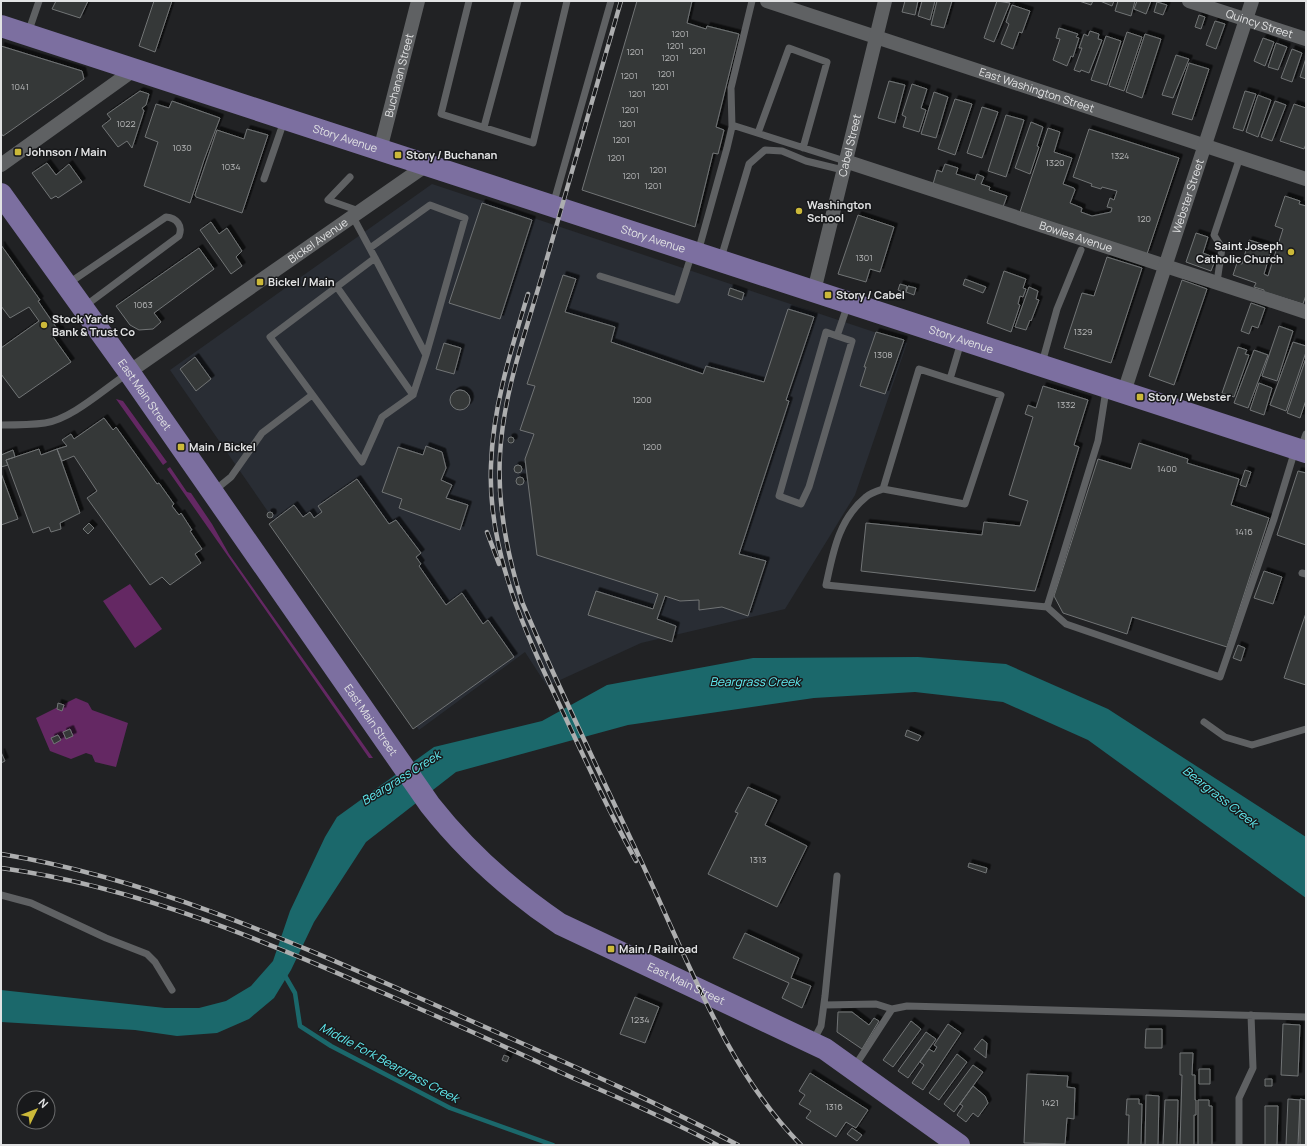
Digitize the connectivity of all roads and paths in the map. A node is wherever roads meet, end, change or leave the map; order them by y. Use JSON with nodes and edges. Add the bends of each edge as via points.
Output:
{"nodes":[{"id":1,"x":39,"y":1,"type":"edge"},
{"id":2,"x":418,"y":1,"type":"edge"},
{"id":3,"x":469,"y":1,"type":"edge"},
{"id":4,"x":518,"y":1,"type":"edge"},
{"id":5,"x":567,"y":1,"type":"edge"},
{"id":6,"x":611,"y":1,"type":"edge"},
{"id":7,"x":752,"y":1,"type":"edge"},
{"id":8,"x":767,"y":1,"type":"edge"},
{"id":9,"x":885,"y":1,"type":"edge"},
{"id":10,"x":1189,"y":1,"type":"edge"},
{"id":11,"x":1252,"y":1,"type":"edge"},
{"id":12,"x":1246,"y":20,"type":"junction"},
{"id":13,"x":1,"y":26,"type":"edge"},
{"id":14,"x":28,"y":35,"type":"junction"},
{"id":15,"x":876,"y":36,"type":"junction"},
{"id":16,"x":1306,"y":39,"type":"edge"},
{"id":17,"x":135,"y":69,"type":"junction"},
{"id":18,"x":285,"y":118,"type":"junction"},
{"id":19,"x":732,"y":125,"type":"junction"},
{"id":20,"x":484,"y":127,"type":"junction"},
{"id":21,"x":758,"y":133,"type":"junction"},
{"id":22,"x":1205,"y":145,"type":"junction"},
{"id":23,"x":803,"y":148,"type":"junction"},
{"id":24,"x":380,"y":150,"type":"junction"},
{"id":25,"x":1240,"y":157,"type":"junction"},
{"id":26,"x":1,"y":164,"type":"edge"},
{"id":27,"x":428,"y":164,"type":"junction"},
{"id":28,"x":844,"y":165,"type":"junction"},
{"id":29,"x":350,"y":177,"type":"dead end"},
{"id":30,"x":264,"y":179,"type":"dead end"},
{"id":31,"x":1306,"y":179,"type":"edge"},
{"id":32,"x":3,"y":199,"type":"edge"},
{"id":33,"x":553,"y":205,"type":"junction"},
{"id":34,"x":357,"y":214,"type":"junction"},
{"id":35,"x":370,"y":248,"type":"junction"},
{"id":36,"x":1081,"y":250,"type":"dead end"},
{"id":37,"x":695,"y":252,"type":"junction"},
{"id":38,"x":375,"y":258,"type":"junction"},
{"id":39,"x":720,"y":260,"type":"junction"},
{"id":40,"x":1165,"y":267,"type":"junction"},
{"id":41,"x":600,"y":276,"type":"dead end"},
{"id":42,"x":1217,"y":282,"type":"junction"},
{"id":43,"x":66,"y":286,"type":"junction"},
{"id":44,"x":337,"y":287,"type":"junction"},
{"id":45,"x":814,"y":290,"type":"junction"},
{"id":46,"x":849,"y":302,"type":"junction"},
{"id":47,"x":82,"y":308,"type":"junction"},
{"id":48,"x":1306,"y":312,"type":"edge"},
{"id":49,"x":837,"y":336,"type":"junction"},
{"id":50,"x":962,"y":340,"type":"junction"},
{"id":51,"x":426,"y":355,"type":"junction"},
{"id":52,"x":1042,"y":366,"type":"junction"},
{"id":53,"x":129,"y":372,"type":"junction"},
{"id":54,"x":950,"y":379,"type":"junction"},
{"id":55,"x":1116,"y":389,"type":"junction"},
{"id":56,"x":312,"y":395,"type":"junction"},
{"id":57,"x":414,"y":395,"type":"junction"},
{"id":58,"x":1,"y":425,"type":"edge"},
{"id":59,"x":1302,"y":446,"type":"edge"},
{"id":60,"x":883,"y":489,"type":"junction"},
{"id":61,"x":212,"y":492,"type":"junction"},
{"id":62,"x":1046,"y":607,"type":"junction"},
{"id":63,"x":1204,"y":722,"type":"dead end"},
{"id":64,"x":1306,"y":729,"type":"edge"},
{"id":65,"x":837,"y":876,"type":"dead end"},
{"id":66,"x":1,"y":895,"type":"edge"},
{"id":67,"x":172,"y":990,"type":"dead end"},
{"id":68,"x":824,"y":1005,"type":"junction"},
{"id":69,"x":892,"y":1009,"type":"junction"},
{"id":70,"x":1251,"y":1015,"type":"junction"},
{"id":71,"x":1306,"y":1017,"type":"edge"},
{"id":72,"x":812,"y":1043,"type":"junction"},
{"id":73,"x":853,"y":1068,"type":"junction"},
{"id":74,"x":959,"y":1145,"type":"edge"},
{"id":75,"x":1239,"y":1145,"type":"edge"}],
"edges":[{"from":1,"to":14,"type":"lane","via":[[32,16]]},
{"from":2,"to":24,"type":"street","name":"Buchanan Street"},
{"from":3,"to":20,"type":"lane","via":[[441,114]]},
{"from":4,"to":20,"type":"lane"},
{"from":5,"to":20,"type":"lane","via":[[532,143]]},
{"from":6,"to":33,"type":"lane"},
{"from":7,"to":19,"type":"lane","via":[[732,88]]},
{"from":8,"to":15,"type":"street","name":"East Washington Street"},
{"from":9,"to":15,"type":"street","name":"Cabel Street"},
{"from":10,"to":12,"type":"street","name":"Quincy Street"},
{"from":11,"to":12,"type":"street","name":"Webster Street"},
{"from":12,"to":16,"type":"street","name":"Quincy Street"},
{"from":12,"to":22,"type":"street","name":"Webster Street"},
{"from":13,"to":14,"type":"main road","name":"Story Avenue"},
{"from":14,"to":17,"type":"main road","name":"Story Avenue"},
{"from":15,"to":22,"type":"street","name":"East Washington Street"},
{"from":15,"to":28,"type":"street","name":"Cabel Street"},
{"from":17,"to":18,"type":"main road","name":"Story Avenue"},
{"from":17,"to":26,"type":"street"},
{"from":18,"to":24,"type":"main road","name":"Story Avenue"},
{"from":18,"to":30,"type":"lane"},
{"from":19,"to":21,"type":"lane"},
{"from":19,"to":37,"type":"lane"},
{"from":21,"to":23,"type":"lane"},
{"from":21,"to":23,"type":"lane","via":[[789,48],[827,62]]},
{"from":22,"to":25,"type":"street","name":"East Washington Street"},
{"from":22,"to":40,"type":"street","name":"Webster Street"},
{"from":23,"to":28,"type":"lane"},
{"from":24,"to":27,"type":"main road","name":"Story Avenue"},
{"from":25,"to":31,"type":"street","name":"East Washington Street"},
{"from":25,"to":42,"type":"lane","via":[[1214,235],[1222,248]]},
{"from":27,"to":33,"type":"main road","name":"Story Avenue"},
{"from":27,"to":34,"type":"street","name":"Bickel Avenue"},
{"from":28,"to":39,"type":"lane","via":[[806,161],[782,152],[765,150],[749,164]]},
{"from":28,"to":40,"type":"street","name":"Bowles Avenue"},
{"from":28,"to":45,"type":"street","name":"Cabel Street"},
{"from":29,"to":34,"type":"lane","via":[[328,200]]},
{"from":32,"to":43,"type":"main road","name":"East Main Street"},
{"from":33,"to":37,"type":"main road","name":"Story Avenue"},
{"from":34,"to":35,"type":"lane"},
{"from":34,"to":53,"type":"street","name":"Bickel Avenue"},
{"from":35,"to":38,"type":"lane"},
{"from":35,"to":51,"type":"lane","via":[[430,205],[465,218]]},
{"from":36,"to":52,"type":"lane","via":[[1057,309]]},
{"from":37,"to":39,"type":"main road","name":"Story Avenue"},
{"from":37,"to":41,"type":"lane","via":[[677,300]]},
{"from":38,"to":44,"type":"lane"},
{"from":38,"to":51,"type":"lane"},
{"from":39,"to":45,"type":"main road","name":"Story Avenue"},
{"from":40,"to":42,"type":"street","name":"Bowles Avenue"},
{"from":40,"to":55,"type":"street","name":"Webster Street"},
{"from":42,"to":48,"type":"street","name":"Bowles Avenue"},
{"from":43,"to":47,"type":"main road","name":"East Main Street"},
{"from":43,"to":47,"type":"lane","via":[[166,217],[171,217],[179,223],[179,236]]},
{"from":44,"to":56,"type":"lane","via":[[270,337]]},
{"from":44,"to":57,"type":"lane"},
{"from":45,"to":46,"type":"main road","name":"Story Avenue"},
{"from":46,"to":49,"type":"lane"},
{"from":46,"to":50,"type":"main road","name":"Story Avenue"},
{"from":47,"to":53,"type":"main road","name":"East Main Street"},
{"from":49,"to":49,"type":"lane","via":[[852,342],[809,487],[801,504],[779,496],[826,332]]},
{"from":50,"to":52,"type":"main road","name":"Story Avenue"},
{"from":50,"to":54,"type":"lane"},
{"from":51,"to":57,"type":"lane"},
{"from":52,"to":55,"type":"main road","name":"Story Avenue"},
{"from":53,"to":58,"type":"lane","via":[[76,409],[46,423]]},
{"from":53,"to":61,"type":"main road","name":"East Main Street"},
{"from":54,"to":60,"type":"lane","via":[[919,370]]},
{"from":54,"to":60,"type":"lane","via":[[1001,395],[966,504]]},
{"from":55,"to":59,"type":"main road","name":"Story Avenue"},
{"from":55,"to":62,"type":"lane"},
{"from":56,"to":57,"type":"lane","via":[[362,462],[382,417]]},
{"from":56,"to":61,"type":"lane","via":[[262,433],[230,477]]},
{"from":59,"to":62,"type":"lane","via":[[1220,676],[1066,624]]},
{"from":60,"to":62,"type":"lane","via":[[866,496],[846,520],[836,540],[826,586]]},
{"from":61,"to":72,"type":"main road","name":"East Main Street","via":[[430,805],[467,848],[497,876],[533,906],[560,924]]},
{"from":63,"to":64,"type":"lane","via":[[1225,737],[1252,745]]},
{"from":65,"to":68,"type":"lane"},
{"from":66,"to":67,"type":"lane","via":[[31,903],[147,954],[155,962]]},
{"from":68,"to":69,"type":"lane","via":[[876,1004]]},
{"from":68,"to":72,"type":"lane","via":[[820,1026]]},
{"from":69,"to":70,"type":"lane","via":[[907,1006]]},
{"from":69,"to":73,"type":"lane"},
{"from":70,"to":71,"type":"lane"},
{"from":70,"to":75,"type":"lane","via":[[1253,1068],[1239,1098]]},
{"from":72,"to":73,"type":"main road","name":"East Main Street"},
{"from":73,"to":74,"type":"main road","name":"East Main Street"}]}
